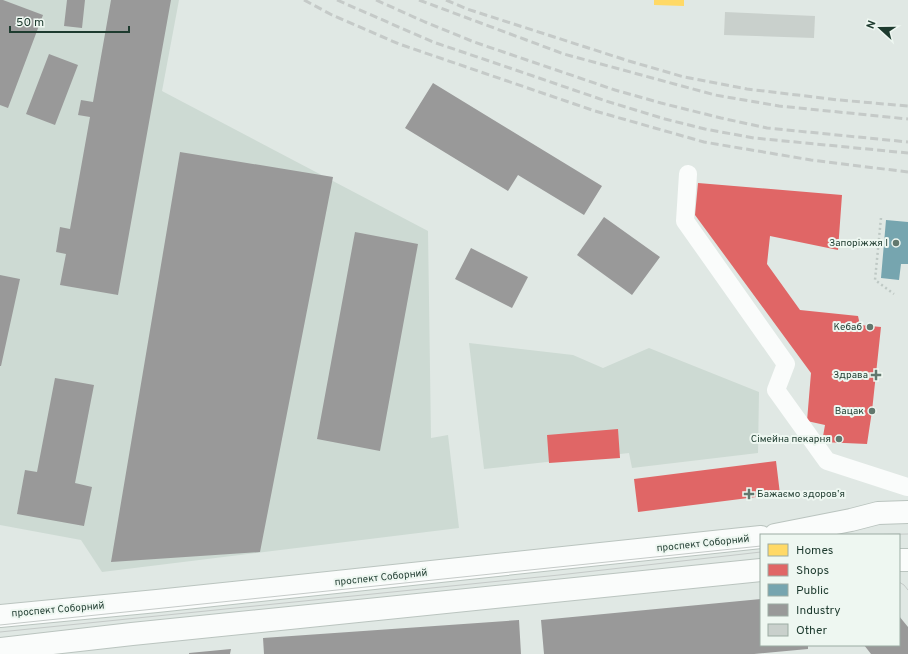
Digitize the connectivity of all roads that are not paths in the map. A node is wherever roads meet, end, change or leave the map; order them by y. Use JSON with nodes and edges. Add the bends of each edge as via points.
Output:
{"nodes":[{"id":1,"x":688,"y":174,"type":"dead end"},
{"id":2,"x":907,"y":486,"type":"edge"},
{"id":3,"x":898,"y":512,"type":"edge"},
{"id":4,"x":849,"y":527,"type":"edge"},
{"id":5,"x":784,"y":534,"type":"edge"},
{"id":6,"x":760,"y":537,"type":"edge"},
{"id":7,"x":760,"y":570,"type":"edge"},
{"id":8,"x":0,"y":616,"type":"edge"},
{"id":9,"x":0,"y":648,"type":"edge"}],
"edges":[{"from":1,"to":2,"type":"street","via":[[685,221],[786,364],[776,390],[827,462]]},
{"from":2,"to":3,"type":"street"},
{"from":3,"to":4,"type":"main road","via":[[878,513]]},
{"from":4,"to":5,"type":"main road"},
{"from":6,"to":8,"type":"main road","name":"проспект Соборний"},
{"from":7,"to":9,"type":"main road"}]}
